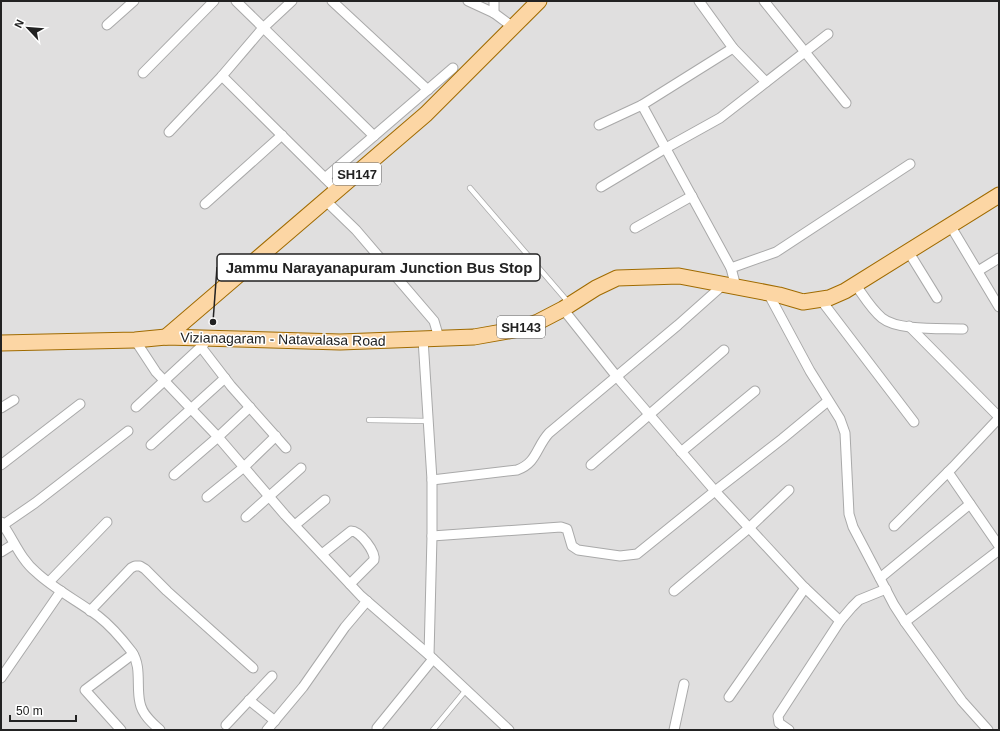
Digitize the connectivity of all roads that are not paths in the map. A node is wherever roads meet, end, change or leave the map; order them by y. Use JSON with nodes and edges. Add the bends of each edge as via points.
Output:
{"nodes":[{"id":1,"x":134,"y":1,"type":"edge"},
{"id":2,"x":214,"y":1,"type":"edge"},
{"id":3,"x":236,"y":1,"type":"edge"},
{"id":4,"x":292,"y":1,"type":"edge"},
{"id":5,"x":332,"y":1,"type":"edge"},
{"id":6,"x":468,"y":1,"type":"edge"},
{"id":7,"x":494,"y":1,"type":"edge"},
{"id":8,"x":539,"y":1,"type":"edge"},
{"id":9,"x":699,"y":1,"type":"edge"},
{"id":10,"x":764,"y":1,"type":"edge"},
{"id":11,"x":494,"y":13,"type":"junction"},
{"id":12,"x":107,"y":26,"type":"dead end"},
{"id":13,"x":513,"y":27,"type":"junction"},
{"id":14,"x":263,"y":28,"type":"junction"},
{"id":15,"x":828,"y":34,"type":"dead end"},
{"id":16,"x":733,"y":48,"type":"junction"},
{"id":17,"x":804,"y":52,"type":"junction"},
{"id":18,"x":453,"y":68,"type":"dead end"},
{"id":19,"x":143,"y":73,"type":"dead end"},
{"id":20,"x":222,"y":76,"type":"junction"},
{"id":21,"x":766,"y":82,"type":"junction"},
{"id":22,"x":428,"y":90,"type":"junction"},
{"id":23,"x":846,"y":103,"type":"dead end"},
{"id":24,"x":642,"y":105,"type":"junction"},
{"id":25,"x":599,"y":125,"type":"dead end"},
{"id":26,"x":169,"y":132,"type":"dead end"},
{"id":27,"x":282,"y":135,"type":"junction"},
{"id":28,"x":374,"y":136,"type":"junction"},
{"id":29,"x":666,"y":148,"type":"junction"},
{"id":30,"x":910,"y":164,"type":"dead end"},
{"id":31,"x":325,"y":178,"type":"junction"},
{"id":32,"x":601,"y":187,"type":"dead end"},
{"id":33,"x":470,"y":188,"type":"dead end"},
{"id":34,"x":338,"y":191,"type":"junction"},
{"id":35,"x":999,"y":195,"type":"edge"},
{"id":36,"x":692,"y":196,"type":"junction"},
{"id":37,"x":325,"y":200,"type":"junction"},
{"id":38,"x":205,"y":204,"type":"dead end"},
{"id":39,"x":950,"y":225,"type":"junction"},
{"id":40,"x":635,"y":228,"type":"dead end"},
{"id":41,"x":908,"y":251,"type":"junction"},
{"id":42,"x":999,"y":258,"type":"edge"},
{"id":43,"x":731,"y":268,"type":"junction"},
{"id":44,"x":978,"y":271,"type":"junction"},
{"id":45,"x":855,"y":284,"type":"junction"},
{"id":46,"x":730,"y":286,"type":"junction"},
{"id":47,"x":768,"y":293,"type":"junction"},
{"id":48,"x":937,"y":298,"type":"dead end"},
{"id":49,"x":821,"y":300,"type":"junction"},
{"id":50,"x":567,"y":306,"type":"junction"},
{"id":51,"x":999,"y":308,"type":"edge"},
{"id":52,"x":909,"y":326,"type":"junction"},
{"id":53,"x":963,"y":329,"type":"dead end"},
{"id":54,"x":166,"y":337,"type":"junction"},
{"id":55,"x":439,"y":338,"type":"junction"},
{"id":56,"x":423,"y":339,"type":"junction"},
{"id":57,"x":135,"y":340,"type":"junction"},
{"id":58,"x":1,"y":343,"type":"edge"},
{"id":59,"x":205,"y":343,"type":"junction"},
{"id":60,"x":724,"y":350,"type":"dead end"},
{"id":61,"x":617,"y":377,"type":"junction"},
{"id":62,"x":225,"y":378,"type":"junction"},
{"id":63,"x":164,"y":380,"type":"junction"},
{"id":64,"x":755,"y":391,"type":"dead end"},
{"id":65,"x":14,"y":400,"type":"dead end"},
{"id":66,"x":828,"y":401,"type":"junction"},
{"id":67,"x":80,"y":404,"type":"dead end"},
{"id":68,"x":136,"y":407,"type":"dead end"},
{"id":69,"x":250,"y":407,"type":"junction"},
{"id":70,"x":1,"y":408,"type":"edge"},
{"id":71,"x":191,"y":409,"type":"junction"},
{"id":72,"x":649,"y":415,"type":"junction"},
{"id":73,"x":999,"y":418,"type":"edge"},
{"id":74,"x":368,"y":420,"type":"dead end"},
{"id":75,"x":428,"y":421,"type":"junction"},
{"id":76,"x":914,"y":422,"type":"dead end"},
{"id":77,"x":128,"y":431,"type":"dead end"},
{"id":78,"x":276,"y":436,"type":"junction"},
{"id":79,"x":218,"y":437,"type":"junction"},
{"id":80,"x":151,"y":445,"type":"dead end"},
{"id":81,"x":286,"y":448,"type":"dead end"},
{"id":82,"x":681,"y":452,"type":"junction"},
{"id":83,"x":1,"y":465,"type":"edge"},
{"id":84,"x":591,"y":465,"type":"dead end"},
{"id":85,"x":244,"y":467,"type":"junction"},
{"id":86,"x":301,"y":468,"type":"dead end"},
{"id":87,"x":948,"y":472,"type":"junction"},
{"id":88,"x":174,"y":475,"type":"dead end"},
{"id":89,"x":432,"y":480,"type":"junction"},
{"id":90,"x":789,"y":490,"type":"dead end"},
{"id":91,"x":715,"y":491,"type":"junction"},
{"id":92,"x":207,"y":497,"type":"dead end"},
{"id":93,"x":270,"y":497,"type":"junction"},
{"id":94,"x":325,"y":500,"type":"dead end"},
{"id":95,"x":970,"y":504,"type":"junction"},
{"id":96,"x":246,"y":517,"type":"dead end"},
{"id":97,"x":107,"y":522,"type":"dead end"},
{"id":98,"x":2,"y":523,"type":"edge"},
{"id":99,"x":295,"y":525,"type":"junction"},
{"id":100,"x":894,"y":526,"type":"dead end"},
{"id":101,"x":748,"y":528,"type":"junction"},
{"id":102,"x":432,"y":536,"type":"junction"},
{"id":103,"x":14,"y":544,"type":"junction"},
{"id":104,"x":999,"y":546,"type":"edge"},
{"id":105,"x":999,"y":550,"type":"edge"},
{"id":106,"x":1,"y":552,"type":"edge"},
{"id":107,"x":322,"y":554,"type":"junction"},
{"id":108,"x":880,"y":578,"type":"junction"},
{"id":109,"x":49,"y":582,"type":"junction"},
{"id":110,"x":350,"y":584,"type":"junction"},
{"id":111,"x":805,"y":588,"type":"junction"},
{"id":112,"x":886,"y":589,"type":"junction"},
{"id":113,"x":61,"y":591,"type":"junction"},
{"id":114,"x":674,"y":591,"type":"dead end"},
{"id":115,"x":367,"y":601,"type":"junction"},
{"id":116,"x":90,"y":611,"type":"junction"},
{"id":117,"x":840,"y":621,"type":"junction"},
{"id":118,"x":904,"y":622,"type":"junction"},
{"id":119,"x":133,"y":654,"type":"junction"},
{"id":120,"x":431,"y":657,"type":"junction"},
{"id":121,"x":253,"y":668,"type":"dead end"},
{"id":122,"x":272,"y":676,"type":"dead end"},
{"id":123,"x":1,"y":678,"type":"edge"},
{"id":124,"x":684,"y":684,"type":"dead end"},
{"id":125,"x":466,"y":690,"type":"junction"},
{"id":126,"x":729,"y":697,"type":"dead end"},
{"id":127,"x":249,"y":700,"type":"junction"},
{"id":128,"x":275,"y":721,"type":"junction"},
{"id":129,"x":226,"y":725,"type":"dead end"},
{"id":130,"x":377,"y":728,"type":"dead end"},
{"id":131,"x":121,"y":730,"type":"edge"},
{"id":132,"x":160,"y":730,"type":"edge"},
{"id":133,"x":267,"y":730,"type":"edge"},
{"id":134,"x":433,"y":730,"type":"edge"},
{"id":135,"x":509,"y":730,"type":"edge"},
{"id":136,"x":674,"y":730,"type":"edge"},
{"id":137,"x":789,"y":730,"type":"edge"},
{"id":138,"x":988,"y":730,"type":"edge"}],
"edges":[{"from":1,"to":12,"type":"street"},
{"from":2,"to":19,"type":"street"},
{"from":3,"to":14,"type":"street"},
{"from":4,"to":14,"type":"street"},
{"from":5,"to":22,"type":"street"},
{"from":6,"to":11,"type":"street"},
{"from":7,"to":11,"type":"street"},
{"from":8,"to":13,"type":"main road","number":"SH147"},
{"from":9,"to":16,"type":"street"},
{"from":10,"to":17,"type":"street"},
{"from":11,"to":13,"type":"street"},
{"from":13,"to":34,"type":"main road","number":"SH147","via":[[426,114]]},
{"from":14,"to":20,"type":"street"},
{"from":14,"to":28,"type":"street"},
{"from":15,"to":17,"type":"street"},
{"from":16,"to":21,"type":"street"},
{"from":16,"to":24,"type":"street"},
{"from":17,"to":21,"type":"street"},
{"from":17,"to":23,"type":"street"},
{"from":18,"to":22,"type":"street"},
{"from":20,"to":26,"type":"street"},
{"from":20,"to":27,"type":"street"},
{"from":21,"to":29,"type":"street","via":[[720,118]]},
{"from":22,"to":28,"type":"street"},
{"from":24,"to":25,"type":"street"},
{"from":24,"to":29,"type":"street"},
{"from":27,"to":31,"type":"street"},
{"from":27,"to":38,"type":"street"},
{"from":28,"to":31,"type":"street"},
{"from":29,"to":32,"type":"street"},
{"from":29,"to":36,"type":"street"},
{"from":30,"to":43,"type":"street","via":[[776,252]]},
{"from":31,"to":34,"type":"street"},
{"from":33,"to":50,"type":"lane"},
{"from":34,"to":37,"type":"main road","number":"SH147"},
{"from":35,"to":39,"type":"main road","name":"Vizianagaram - Natavalasa Road","number":"SH143"},
{"from":36,"to":40,"type":"street"},
{"from":36,"to":43,"type":"street"},
{"from":37,"to":54,"type":"main road","number":"SH147"},
{"from":37,"to":55,"type":"street","via":[[356,230],[434,321]]},
{"from":39,"to":41,"type":"main road","name":"Vizianagaram - Natavalasa Road","number":"SH143"},
{"from":39,"to":44,"type":"street"},
{"from":41,"to":45,"type":"main road","name":"Vizianagaram - Natavalasa Road","number":"SH143"},
{"from":41,"to":48,"type":"street"},
{"from":42,"to":44,"type":"street"},
{"from":43,"to":46,"type":"street"},
{"from":44,"to":51,"type":"street"},
{"from":45,"to":49,"type":"main road","name":"Vizianagaram - Natavalasa Road","number":"SH143"},
{"from":45,"to":52,"type":"street","via":[[883,318],[896,325]]},
{"from":46,"to":47,"type":"main road","name":"Vizianagaram - Natavalasa Road","number":"SH143"},
{"from":46,"to":50,"type":"main road","name":"Vizianagaram - Natavalasa Road","number":"SH143","via":[[679,276],[617,278]]},
{"from":46,"to":61,"type":"street","via":[[678,325]]},
{"from":47,"to":49,"type":"main road","name":"Vizianagaram - Natavalasa Road","number":"SH143","via":[[803,302]]},
{"from":47,"to":66,"type":"street"},
{"from":49,"to":76,"type":"street"},
{"from":50,"to":55,"type":"main road","name":"Vizianagaram - Natavalasa Road","number":"SH143","via":[[538,322],[514,330],[474,337]]},
{"from":50,"to":61,"type":"street"},
{"from":52,"to":53,"type":"street"},
{"from":52,"to":73,"type":"street"},
{"from":54,"to":57,"type":"main road","name":"Vizianagaram - Natavalasa Road","number":"SH143"},
{"from":54,"to":59,"type":"main road","name":"Vizianagaram - Natavalasa Road","number":"SH143"},
{"from":55,"to":56,"type":"main road","name":"Vizianagaram - Natavalasa Road","number":"SH143"},
{"from":56,"to":59,"type":"main road","name":"Vizianagaram - Natavalasa Road","number":"SH143"},
{"from":56,"to":75,"type":"street"},
{"from":57,"to":58,"type":"main road","name":"Vizianagaram - Natavalasa Road","number":"SH143"},
{"from":57,"to":63,"type":"street"},
{"from":59,"to":62,"type":"street"},
{"from":59,"to":63,"type":"street"},
{"from":60,"to":72,"type":"street"},
{"from":61,"to":72,"type":"street"},
{"from":61,"to":89,"type":"street","via":[[549,433],[526,467]]},
{"from":62,"to":69,"type":"street"},
{"from":62,"to":71,"type":"street"},
{"from":63,"to":68,"type":"street"},
{"from":63,"to":71,"type":"street"},
{"from":64,"to":82,"type":"street"},
{"from":65,"to":70,"type":"street"},
{"from":66,"to":91,"type":"street"},
{"from":66,"to":108,"type":"street","via":[[840,419],[845,433],[849,514],[853,527]]},
{"from":67,"to":83,"type":"street"},
{"from":69,"to":78,"type":"street"},
{"from":69,"to":79,"type":"street"},
{"from":71,"to":79,"type":"street"},
{"from":71,"to":80,"type":"street"},
{"from":72,"to":82,"type":"street"},
{"from":72,"to":84,"type":"street"},
{"from":73,"to":87,"type":"street"},
{"from":74,"to":75,"type":"lane"},
{"from":75,"to":89,"type":"street"},
{"from":77,"to":98,"type":"street","via":[[36,503]]},
{"from":78,"to":81,"type":"street"},
{"from":78,"to":85,"type":"street"},
{"from":79,"to":85,"type":"street"},
{"from":79,"to":88,"type":"street"},
{"from":82,"to":91,"type":"street"},
{"from":85,"to":92,"type":"street"},
{"from":85,"to":93,"type":"street"},
{"from":86,"to":93,"type":"street"},
{"from":87,"to":95,"type":"street"},
{"from":87,"to":100,"type":"street"},
{"from":89,"to":102,"type":"street"},
{"from":90,"to":101,"type":"street"},
{"from":91,"to":101,"type":"street"},
{"from":91,"to":102,"type":"street","via":[[644,549],[629,556],[578,550],[572,546],[568,529],[561,527]]},
{"from":93,"to":96,"type":"street"},
{"from":93,"to":99,"type":"street"},
{"from":94,"to":99,"type":"street"},
{"from":95,"to":104,"type":"street"},
{"from":95,"to":108,"type":"street"},
{"from":97,"to":109,"type":"street"},
{"from":98,"to":103,"type":"street"},
{"from":99,"to":107,"type":"street"},
{"from":101,"to":111,"type":"street"},
{"from":101,"to":114,"type":"street"},
{"from":102,"to":120,"type":"street"},
{"from":103,"to":106,"type":"street"},
{"from":103,"to":109,"type":"street","via":[[35,572]]},
{"from":105,"to":118,"type":"street"},
{"from":107,"to":110,"type":"street"},
{"from":107,"to":110,"type":"street","via":[[351,531],[362,537],[374,553],[374,560]]},
{"from":108,"to":112,"type":"street"},
{"from":109,"to":113,"type":"street"},
{"from":110,"to":115,"type":"street"},
{"from":111,"to":117,"type":"street"},
{"from":111,"to":126,"type":"street"},
{"from":112,"to":117,"type":"street","via":[[859,600]]},
{"from":112,"to":118,"type":"street"},
{"from":113,"to":116,"type":"street"},
{"from":113,"to":123,"type":"street"},
{"from":115,"to":120,"type":"street"},
{"from":115,"to":128,"type":"street","via":[[344,626],[303,687]]},
{"from":116,"to":119,"type":"street","via":[[117,634]]},
{"from":116,"to":121,"type":"street","via":[[131,568],[140,566]]},
{"from":117,"to":137,"type":"street","via":[[778,716],[779,722]]},
{"from":118,"to":138,"type":"street","via":[[962,701]]},
{"from":119,"to":131,"type":"street","via":[[85,690]]},
{"from":119,"to":132,"type":"street","via":[[142,710]]},
{"from":120,"to":125,"type":"street"},
{"from":120,"to":130,"type":"street"},
{"from":122,"to":127,"type":"street"},
{"from":124,"to":136,"type":"street"},
{"from":125,"to":134,"type":"lane"},
{"from":125,"to":135,"type":"street"},
{"from":127,"to":128,"type":"street"},
{"from":127,"to":129,"type":"street"},
{"from":128,"to":133,"type":"street"}]}
